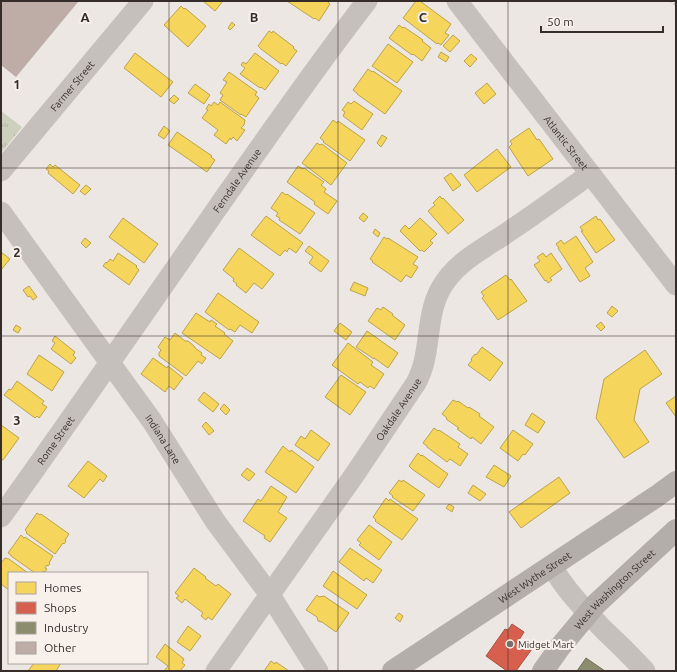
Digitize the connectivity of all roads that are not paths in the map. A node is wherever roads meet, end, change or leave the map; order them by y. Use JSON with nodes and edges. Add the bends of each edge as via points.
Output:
{"nodes":[{"id":1,"x":143,"y":1,"type":"edge"},
{"id":2,"x":367,"y":1,"type":"edge"},
{"id":3,"x":457,"y":1,"type":"edge"},
{"id":4,"x":1,"y":171,"type":"edge"},
{"id":5,"x":590,"y":174,"type":"junction"},
{"id":6,"x":1,"y":212,"type":"edge"},
{"id":7,"x":676,"y":285,"type":"edge"},
{"id":8,"x":110,"y":363,"type":"junction"},
{"id":9,"x":676,"y":482,"type":"edge"},
{"id":10,"x":1,"y":517,"type":"edge"},
{"id":11,"x":676,"y":530,"type":"edge"},
{"id":12,"x":552,"y":566,"type":"junction"},
{"id":13,"x":270,"y":595,"type":"junction"},
{"id":14,"x":588,"y":613,"type":"junction"},
{"id":15,"x":216,"y":671,"type":"edge"},
{"id":16,"x":318,"y":671,"type":"edge"},
{"id":17,"x":393,"y":671,"type":"edge"},
{"id":18,"x":542,"y":671,"type":"edge"},
{"id":19,"x":645,"y":671,"type":"edge"}],
"edges":[{"from":1,"to":4,"type":"street","name":"Farmer Street"},
{"from":2,"to":8,"type":"street","name":"Ferndale Avenue","via":[[270,134]]},
{"from":3,"to":5,"type":"street","name":"Atlantic Street"},
{"from":5,"to":7,"type":"street","name":"Atlantic Street"},
{"from":5,"to":13,"type":"street","name":"Oakdale Avenue","via":[[465,260],[451,274],[433,307],[424,361],[416,383]]},
{"from":6,"to":8,"type":"street","name":"Indiana Lane"},
{"from":8,"to":10,"type":"street","name":"Rome Street"},
{"from":8,"to":13,"type":"street","name":"Indiana Lane","via":[[152,421],[215,521]]},
{"from":9,"to":12,"type":"main road","name":"West Wythe Street"},
{"from":11,"to":14,"type":"main road","name":"West Washington Street"},
{"from":12,"to":14,"type":"street","via":[[570,593]]},
{"from":12,"to":17,"type":"main road","name":"West Wythe Street"},
{"from":13,"to":15,"type":"street","name":"Oakdale Avenue"},
{"from":13,"to":16,"type":"street","name":"Indiana Lane"},
{"from":14,"to":18,"type":"main road","name":"West Washington Street"},
{"from":14,"to":19,"type":"street"}]}
